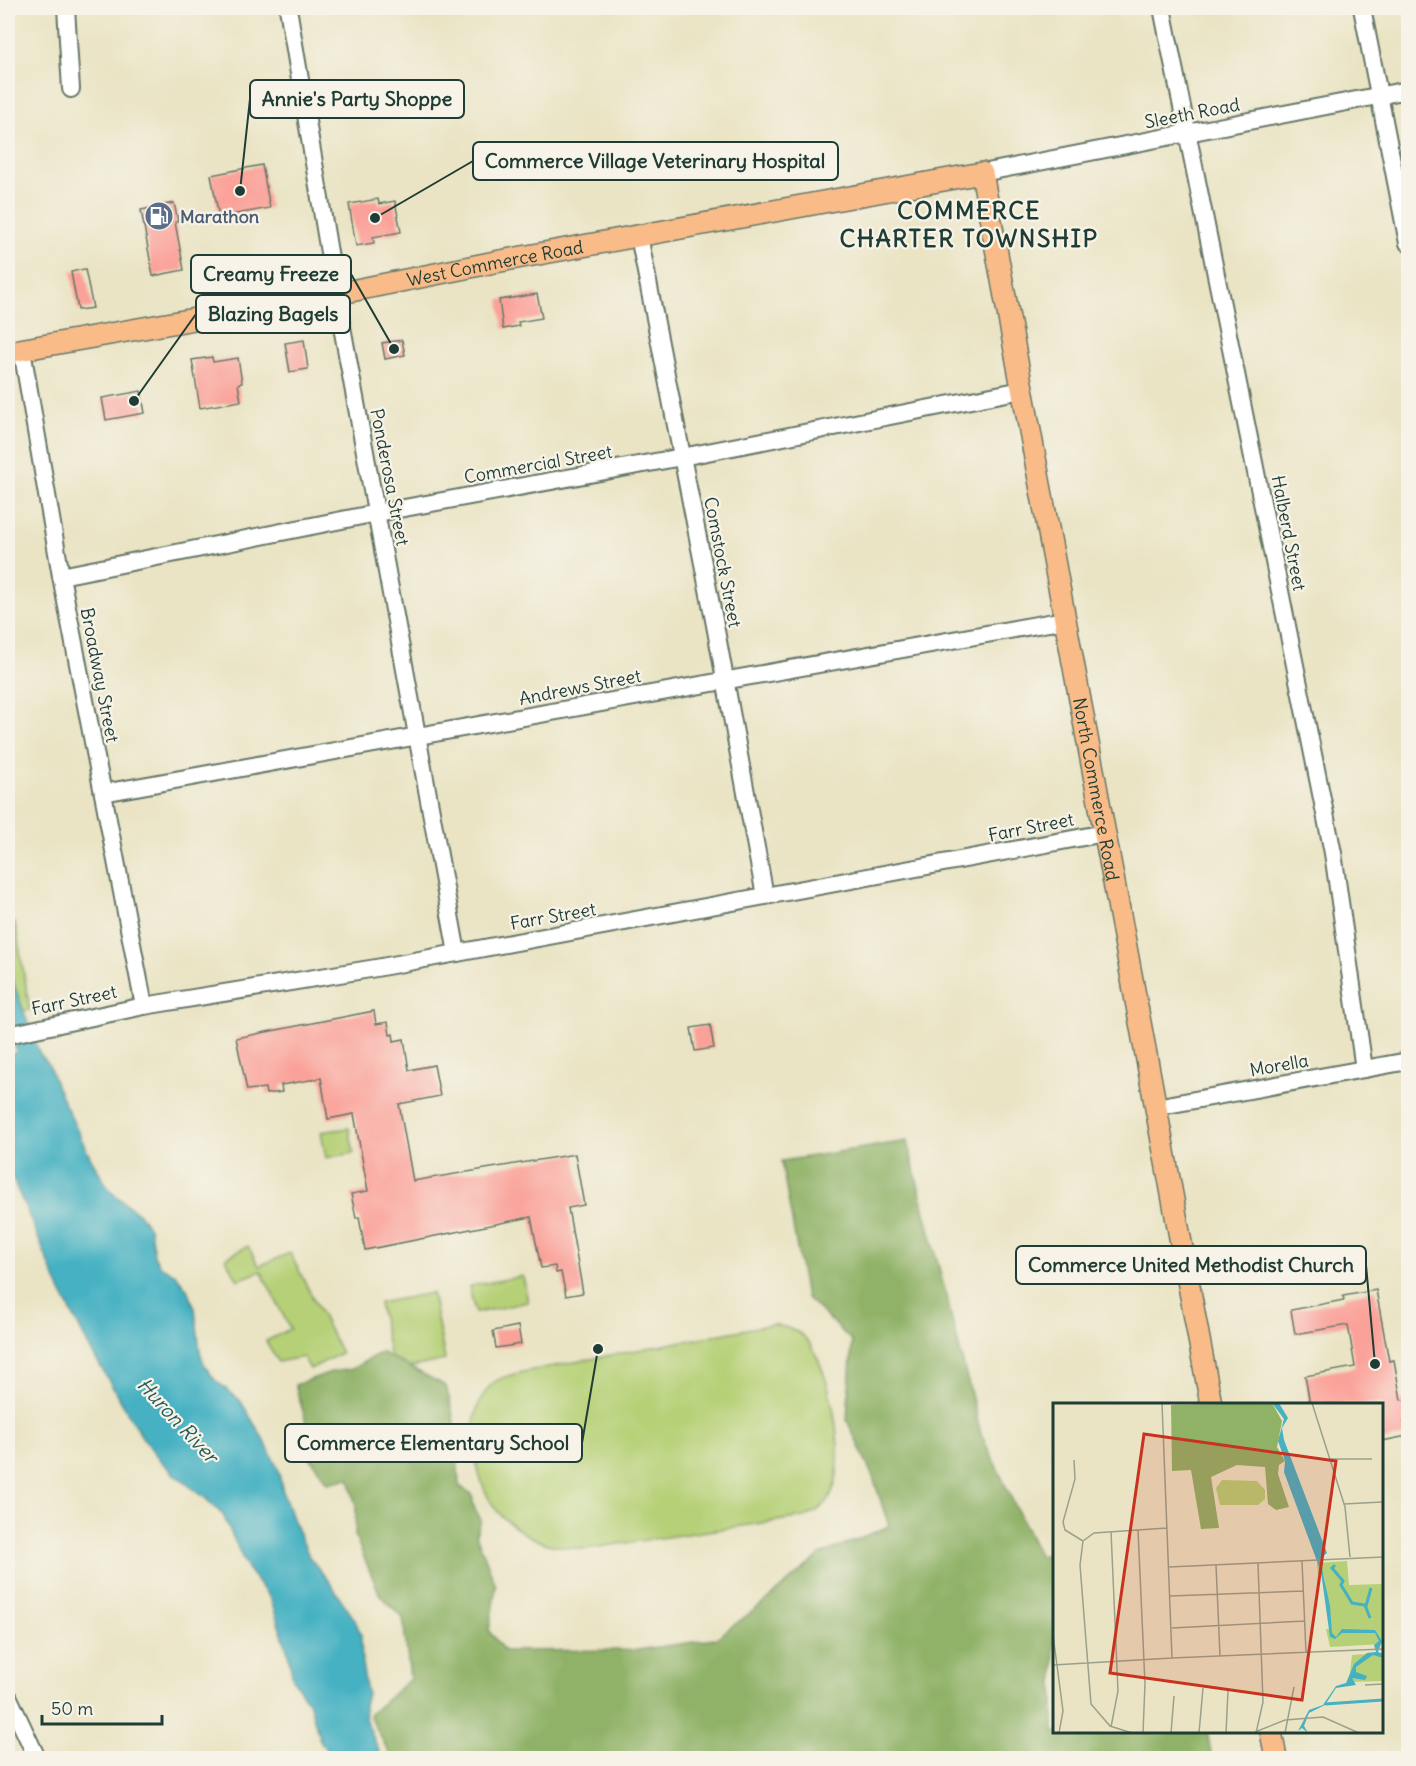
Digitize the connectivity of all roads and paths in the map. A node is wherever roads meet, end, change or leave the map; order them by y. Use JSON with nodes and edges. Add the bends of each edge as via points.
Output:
{"nodes":[{"id":1,"x":66,"y":8,"type":"edge"},
{"id":2,"x":288,"y":8,"type":"edge"},
{"id":3,"x":1162,"y":8,"type":"edge"},
{"id":4,"x":1362,"y":8,"type":"edge"},
{"id":5,"x":71,"y":88,"type":"dead end"},
{"id":6,"x":1408,"y":90,"type":"edge"},
{"id":7,"x":1379,"y":96,"type":"junction"},
{"id":8,"x":1188,"y":133,"type":"junction"},
{"id":9,"x":982,"y":173,"type":"junction"},
{"id":10,"x":639,"y":236,"type":"junction"},
{"id":11,"x":1408,"y":243,"type":"edge"},
{"id":12,"x":336,"y":294,"type":"junction"},
{"id":13,"x":15,"y":351,"type":"edge"},
{"id":14,"x":1022,"y":390,"type":"junction"},
{"id":15,"x":682,"y":458,"type":"junction"},
{"id":16,"x":377,"y":513,"type":"junction"},
{"id":17,"x":61,"y":576,"type":"junction"},
{"id":18,"x":1065,"y":620,"type":"junction"},
{"id":19,"x":725,"y":679,"type":"junction"},
{"id":20,"x":418,"y":737,"type":"junction"},
{"id":21,"x":102,"y":793,"type":"junction"},
{"id":22,"x":1105,"y":833,"type":"junction"},
{"id":23,"x":765,"y":896,"type":"junction"},
{"id":24,"x":458,"y":953,"type":"junction"},
{"id":25,"x":144,"y":1006,"type":"junction"},
{"id":26,"x":8,"y":1035,"type":"edge"},
{"id":27,"x":1408,"y":1060,"type":"edge"},
{"id":28,"x":1364,"y":1069,"type":"junction"},
{"id":29,"x":1156,"y":1107,"type":"junction"},
{"id":30,"x":1211,"y":1403,"type":"edge"},
{"id":31,"x":8,"y":1696,"type":"edge"},
{"id":32,"x":1272,"y":1733,"type":"edge"},
{"id":33,"x":37,"y":1758,"type":"edge"},
{"id":34,"x":1276,"y":1758,"type":"edge"}],
"edges":[{"from":1,"to":5,"type":"street"},
{"from":2,"to":12,"type":"street","name":"Ponderosa Street"},
{"from":3,"to":8,"type":"street","name":"Halberd Street"},
{"from":4,"to":7,"type":"street"},
{"from":6,"to":7,"type":"street","name":"Sleeth Road"},
{"from":7,"to":8,"type":"street","name":"Sleeth Road"},
{"from":7,"to":11,"type":"street"},
{"from":8,"to":9,"type":"street","name":"Sleeth Road"},
{"from":8,"to":28,"type":"street","name":"Halberd Street","via":[[1333,853]]},
{"from":9,"to":10,"type":"main road","name":"West Commerce Road"},
{"from":9,"to":14,"type":"main road","name":"North Commerce Road"},
{"from":10,"to":12,"type":"main road","name":"West Commerce Road"},
{"from":10,"to":15,"type":"street","name":"Comstock Street"},
{"from":12,"to":13,"type":"main road","name":"West Commerce Road"},
{"from":12,"to":16,"type":"street","name":"Ponderosa Street"},
{"from":13,"to":17,"type":"street","name":"Broadway Street"},
{"from":14,"to":15,"type":"street","name":"Commercial Street"},
{"from":14,"to":18,"type":"main road","name":"North Commerce Road"},
{"from":15,"to":16,"type":"street","name":"Commercial Street"},
{"from":15,"to":19,"type":"street","name":"Comstock Street"},
{"from":16,"to":17,"type":"street","name":"Commercial Street"},
{"from":16,"to":20,"type":"street","name":"Ponderosa Street"},
{"from":17,"to":21,"type":"street","name":"Broadway Street"},
{"from":18,"to":19,"type":"street","name":"Andrews Street"},
{"from":18,"to":22,"type":"main road","name":"North Commerce Road"},
{"from":19,"to":20,"type":"street","name":"Andrews Street"},
{"from":19,"to":23,"type":"street","name":"Comstock Street"},
{"from":20,"to":21,"type":"street","name":"Andrews Street"},
{"from":20,"to":24,"type":"street","name":"Ponderosa Street"},
{"from":21,"to":25,"type":"street","name":"Broadway Street"},
{"from":22,"to":23,"type":"street","name":"Farr Street"},
{"from":22,"to":29,"type":"main road","name":"North Commerce Road"},
{"from":23,"to":24,"type":"street","name":"Farr Street"},
{"from":24,"to":25,"type":"street","name":"Farr Street"},
{"from":25,"to":26,"type":"street","name":"Farr Street"},
{"from":27,"to":28,"type":"street","name":"Morella"},
{"from":28,"to":29,"type":"street","name":"Morella"},
{"from":29,"to":30,"type":"main road","name":"North Commerce Road"},
{"from":31,"to":33,"type":"street"},
{"from":32,"to":34,"type":"main road"}]}
